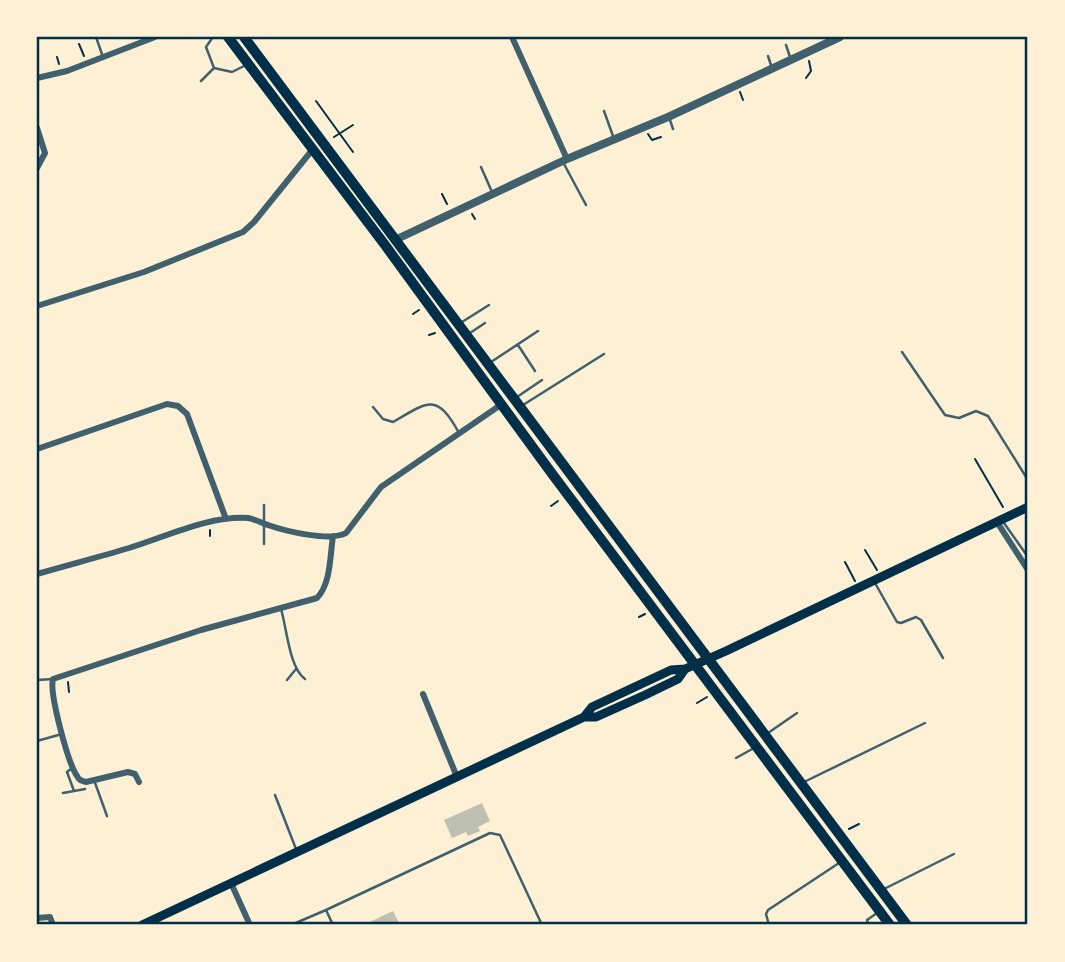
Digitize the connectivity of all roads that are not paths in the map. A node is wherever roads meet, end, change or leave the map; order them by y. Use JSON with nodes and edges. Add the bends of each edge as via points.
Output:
{"nodes":[{"id":1,"x":96,"y":37,"type":"edge"},
{"id":2,"x":155,"y":37,"type":"edge"},
{"id":3,"x":213,"y":37,"type":"edge"},
{"id":4,"x":228,"y":37,"type":"edge"},
{"id":5,"x":244,"y":37,"type":"edge"},
{"id":6,"x":512,"y":37,"type":"edge"},
{"id":7,"x":839,"y":37,"type":"edge"},
{"id":8,"x":786,"y":45,"type":"dead end"},
{"id":9,"x":768,"y":56,"type":"dead end"},
{"id":10,"x":103,"y":57,"type":"junction"},
{"id":11,"x":791,"y":60,"type":"junction"},
{"id":12,"x":248,"y":64,"type":"junction"},
{"id":13,"x":214,"y":68,"type":"junction"},
{"id":14,"x":772,"y":69,"type":"junction"},
{"id":15,"x":37,"y":78,"type":"edge"},
{"id":16,"x":201,"y":81,"type":"dead end"},
{"id":17,"x":604,"y":111,"type":"dead end"},
{"id":18,"x":668,"y":117,"type":"junction"},
{"id":19,"x":37,"y":128,"type":"edge"},
{"id":20,"x":673,"y":129,"type":"dead end"},
{"id":21,"x":614,"y":140,"type":"junction"},
{"id":22,"x":313,"y":149,"type":"junction"},
{"id":23,"x":565,"y":160,"type":"junction"},
{"id":24,"x":481,"y":167,"type":"dead end"},
{"id":25,"x":37,"y":168,"type":"edge"},
{"id":26,"x":494,"y":195,"type":"junction"},
{"id":27,"x":586,"y":205,"type":"dead end"},
{"id":28,"x":397,"y":239,"type":"junction"},
{"id":29,"x":489,"y":305,"type":"dead end"},
{"id":30,"x":37,"y":306,"type":"edge"},
{"id":31,"x":485,"y":323,"type":"dead end"},
{"id":32,"x":459,"y":324,"type":"junction"},
{"id":33,"x":538,"y":331,"type":"dead end"},
{"id":34,"x":467,"y":335,"type":"junction"},
{"id":35,"x":517,"y":345,"type":"junction"},
{"id":36,"x":902,"y":352,"type":"dead end"},
{"id":37,"x":604,"y":354,"type":"dead end"},
{"id":38,"x":488,"y":363,"type":"junction"},
{"id":39,"x":534,"y":371,"type":"dead end"},
{"id":40,"x":542,"y":380,"type":"dead end"},
{"id":41,"x":517,"y":403,"type":"junction"},
{"id":42,"x":502,"y":404,"type":"junction"},
{"id":43,"x":373,"y":407,"type":"dead end"},
{"id":44,"x":459,"y":433,"type":"junction"},
{"id":45,"x":37,"y":449,"type":"edge"},
{"id":46,"x":1028,"y":480,"type":"edge"},
{"id":47,"x":264,"y":505,"type":"dead end"},
{"id":48,"x":1028,"y":507,"type":"edge"},
{"id":49,"x":226,"y":519,"type":"junction"},
{"id":50,"x":1003,"y":520,"type":"junction"},
{"id":51,"x":264,"y":524,"type":"junction"},
{"id":52,"x":333,"y":536,"type":"junction"},
{"id":53,"x":264,"y":544,"type":"dead end"},
{"id":54,"x":1028,"y":557,"type":"edge"},
{"id":55,"x":1028,"y":570,"type":"edge"},
{"id":56,"x":37,"y":574,"type":"edge"},
{"id":57,"x":878,"y":578,"type":"junction"},
{"id":58,"x":281,"y":609,"type":"junction"},
{"id":59,"x":943,"y":658,"type":"dead end"},
{"id":60,"x":708,"y":659,"type":"junction"},
{"id":61,"x":696,"y":664,"type":"junction"},
{"id":62,"x":296,"y":669,"type":"junction"},
{"id":63,"x":53,"y":679,"type":"junction"},
{"id":64,"x":305,"y":679,"type":"dead end"},
{"id":65,"x":37,"y":680,"type":"edge"},
{"id":66,"x":286,"y":680,"type":"dead end"},
{"id":67,"x":423,"y":694,"type":"dead end"},
{"id":68,"x":797,"y":713,"type":"dead end"},
{"id":69,"x":925,"y":723,"type":"dead end"},
{"id":70,"x":62,"y":734,"type":"junction"},
{"id":71,"x":765,"y":735,"type":"junction"},
{"id":72,"x":37,"y":741,"type":"edge"},
{"id":73,"x":757,"y":746,"type":"junction"},
{"id":74,"x":736,"y":758,"type":"dead end"},
{"id":75,"x":72,"y":768,"type":"junction"},
{"id":76,"x":457,"y":777,"type":"junction"},
{"id":77,"x":94,"y":780,"type":"junction"},
{"id":78,"x":139,"y":782,"type":"dead end"},
{"id":79,"x":801,"y":784,"type":"junction"},
{"id":80,"x":85,"y":789,"type":"dead end"},
{"id":81,"x":74,"y":791,"type":"junction"},
{"id":82,"x":63,"y":793,"type":"dead end"},
{"id":83,"x":275,"y":794,"type":"dead end"},
{"id":84,"x":107,"y":816,"type":"dead end"},
{"id":85,"x":297,"y":852,"type":"junction"},
{"id":86,"x":954,"y":854,"type":"dead end"},
{"id":87,"x":842,"y":862,"type":"junction"},
{"id":88,"x":230,"y":883,"type":"junction"},
{"id":89,"x":881,"y":891,"type":"junction"},
{"id":90,"x":326,"y":911,"type":"junction"},
{"id":91,"x":880,"y":911,"type":"junction"},
{"id":92,"x":37,"y":918,"type":"edge"},
{"id":93,"x":53,"y":925,"type":"edge"},
{"id":94,"x":142,"y":925,"type":"edge"},
{"id":95,"x":250,"y":925,"type":"edge"},
{"id":96,"x":291,"y":925,"type":"edge"},
{"id":97,"x":333,"y":925,"type":"edge"},
{"id":98,"x":542,"y":925,"type":"edge"},
{"id":99,"x":769,"y":925,"type":"edge"},
{"id":100,"x":869,"y":925,"type":"edge"},
{"id":101,"x":890,"y":925,"type":"edge"},
{"id":102,"x":907,"y":925,"type":"edge"}],
"edges":[{"from":1,"to":10,"type":"lane"},
{"from":2,"to":10,"type":"street"},
{"from":3,"to":13,"type":"lane","via":[[206,47]]},
{"from":4,"to":12,"type":"highway"},
{"from":5,"to":28,"type":"highway"},
{"from":6,"to":23,"type":"street"},
{"from":7,"to":11,"type":"street"},
{"from":8,"to":11,"type":"lane"},
{"from":9,"to":14,"type":"lane"},
{"from":10,"to":15,"type":"street"},
{"from":11,"to":14,"type":"street"},
{"from":12,"to":13,"type":"lane","via":[[232,72]]},
{"from":12,"to":22,"type":"highway"},
{"from":13,"to":16,"type":"lane"},
{"from":14,"to":18,"type":"street"},
{"from":17,"to":21,"type":"lane"},
{"from":18,"to":20,"type":"lane"},
{"from":18,"to":21,"type":"street"},
{"from":19,"to":25,"type":"street","via":[[45,153]]},
{"from":21,"to":23,"type":"street"},
{"from":22,"to":30,"type":"street","via":[[243,232],[144,272]]},
{"from":22,"to":42,"type":"highway"},
{"from":23,"to":26,"type":"street"},
{"from":23,"to":27,"type":"lane"},
{"from":24,"to":26,"type":"lane"},
{"from":26,"to":28,"type":"street"},
{"from":28,"to":32,"type":"highway"},
{"from":29,"to":32,"type":"lane"},
{"from":31,"to":34,"type":"lane"},
{"from":32,"to":34,"type":"highway"},
{"from":33,"to":35,"type":"lane"},
{"from":34,"to":38,"type":"highway"},
{"from":35,"to":38,"type":"lane"},
{"from":35,"to":39,"type":"lane"},
{"from":36,"to":46,"type":"lane","via":[[946,415],[959,418],[976,411],[988,416]]},
{"from":37,"to":41,"type":"lane"},
{"from":38,"to":41,"type":"highway"},
{"from":40,"to":41,"type":"lane"},
{"from":41,"to":60,"type":"highway"},
{"from":42,"to":44,"type":"street"},
{"from":42,"to":61,"type":"highway"},
{"from":43,"to":44,"type":"lane","via":[[383,419],[393,422],[416,408],[439,405]]},
{"from":44,"to":52,"type":"street","via":[[386,484],[346,533]]},
{"from":45,"to":49,"type":"street","via":[[167,404],[178,406],[187,414]]},
{"from":47,"to":51,"type":"lane"},
{"from":48,"to":50,"type":"main road"},
{"from":49,"to":51,"type":"street","via":[[250,518]]},
{"from":49,"to":56,"type":"street"},
{"from":50,"to":54,"type":"lane"},
{"from":50,"to":55,"type":"street"},
{"from":50,"to":57,"type":"main road"},
{"from":51,"to":52,"type":"street"},
{"from":51,"to":53,"type":"lane"},
{"from":52,"to":58,"type":"street","via":[[323,591],[317,598]]},
{"from":57,"to":59,"type":"lane","via":[[897,622],[921,620]]},
{"from":57,"to":60,"type":"main road"},
{"from":58,"to":62,"type":"lane"},
{"from":58,"to":63,"type":"street"},
{"from":60,"to":61,"type":"main road"},
{"from":60,"to":71,"type":"highway"},
{"from":61,"to":73,"type":"highway"},
{"from":61,"to":76,"type":"main road","via":[[645,695],[596,717],[584,716]]},
{"from":62,"to":64,"type":"lane"},
{"from":62,"to":66,"type":"lane"},
{"from":63,"to":65,"type":"lane"},
{"from":63,"to":70,"type":"street"},
{"from":67,"to":76,"type":"street"},
{"from":68,"to":71,"type":"lane"},
{"from":69,"to":79,"type":"lane"},
{"from":70,"to":72,"type":"lane"},
{"from":70,"to":75,"type":"street"},
{"from":71,"to":79,"type":"highway"},
{"from":73,"to":74,"type":"lane"},
{"from":73,"to":87,"type":"highway"},
{"from":75,"to":77,"type":"street","via":[[80,780]]},
{"from":75,"to":81,"type":"lane","via":[[67,772]]},
{"from":76,"to":85,"type":"main road"},
{"from":77,"to":78,"type":"street","via":[[128,772]]},
{"from":77,"to":84,"type":"lane"},
{"from":79,"to":89,"type":"highway"},
{"from":80,"to":81,"type":"lane"},
{"from":81,"to":82,"type":"lane"},
{"from":83,"to":85,"type":"lane"},
{"from":85,"to":88,"type":"main road"},
{"from":86,"to":89,"type":"lane"},
{"from":87,"to":91,"type":"highway"},
{"from":87,"to":99,"type":"lane","via":[[768,910]]},
{"from":88,"to":94,"type":"main road"},
{"from":88,"to":95,"type":"street"},
{"from":89,"to":102,"type":"highway"},
{"from":90,"to":96,"type":"lane"},
{"from":90,"to":97,"type":"lane"},
{"from":90,"to":98,"type":"lane","via":[[496,832]]},
{"from":91,"to":100,"type":"lane","via":[[867,920]]},
{"from":91,"to":101,"type":"highway"},
{"from":92,"to":93,"type":"street","via":[[50,917]]}]}
